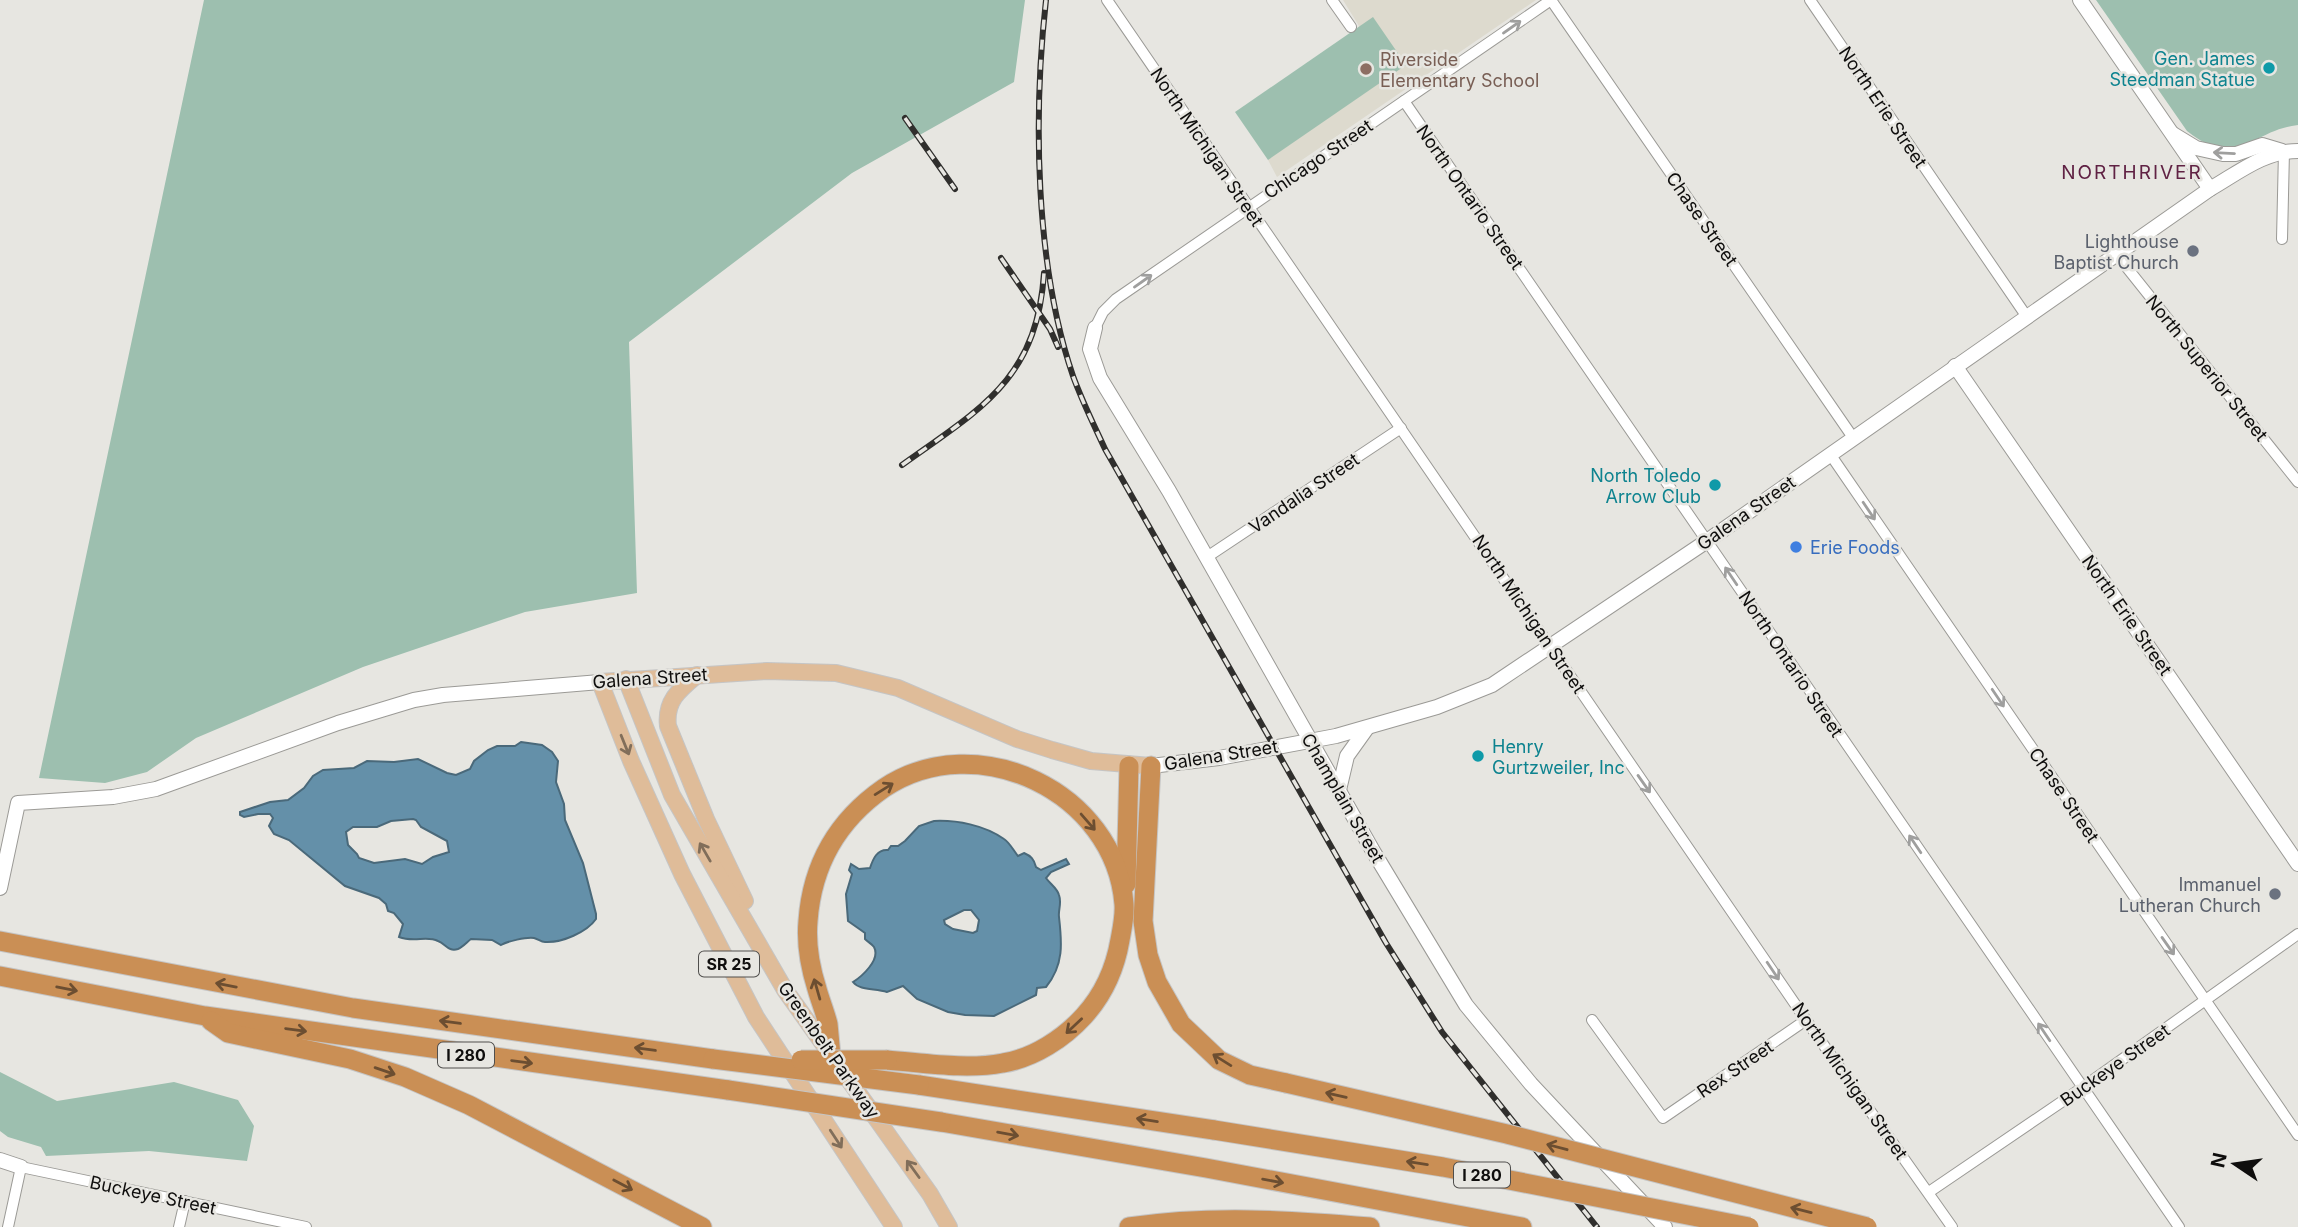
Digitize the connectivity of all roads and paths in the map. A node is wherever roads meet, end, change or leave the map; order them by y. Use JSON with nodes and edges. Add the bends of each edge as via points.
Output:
{"nodes":[{"id":1,"x":1107,"y":0,"type":"edge"},
{"id":2,"x":1332,"y":0,"type":"edge"},
{"id":3,"x":1551,"y":0,"type":"edge"},
{"id":4,"x":1810,"y":0,"type":"edge"},
{"id":5,"x":2080,"y":0,"type":"edge"},
{"id":6,"x":1351,"y":27,"type":"dead end"},
{"id":7,"x":1404,"y":101,"type":"junction"},
{"id":8,"x":2168,"y":131,"type":"junction"},
{"id":9,"x":2291,"y":151,"type":"edge"},
{"id":10,"x":2210,"y":189,"type":"junction"},
{"id":11,"x":1248,"y":207,"type":"junction"},
{"id":12,"x":2283,"y":239,"type":"dead end"},
{"id":13,"x":2116,"y":254,"type":"junction"},
{"id":14,"x":2027,"y":317,"type":"junction"},
{"id":15,"x":1095,"y":328,"type":"joint"},
{"id":16,"x":1955,"y":366,"type":"junction"},
{"id":17,"x":1401,"y":428,"type":"junction"},
{"id":18,"x":1854,"y":439,"type":"junction"},
{"id":19,"x":1830,"y":454,"type":"junction"},
{"id":20,"x":2298,"y":482,"type":"edge"},
{"id":21,"x":1707,"y":541,"type":"junction"},
{"id":22,"x":1207,"y":557,"type":"junction"},
{"id":23,"x":1550,"y":646,"type":"junction"},
{"id":24,"x":697,"y":675,"type":"junction"},
{"id":25,"x":626,"y":679,"type":"junction"},
{"id":26,"x":600,"y":681,"type":"junction"},
{"id":27,"x":1367,"y":728,"type":"junction"},
{"id":28,"x":1311,"y":741,"type":"junction"},
{"id":29,"x":1129,"y":766,"type":"junction"},
{"id":30,"x":1151,"y":766,"type":"junction"},
{"id":31,"x":1339,"y":790,"type":"junction"},
{"id":32,"x":2298,"y":864,"type":"edge"},
{"id":33,"x":0,"y":888,"type":"edge"},
{"id":34,"x":1125,"y":907,"type":"junction"},
{"id":35,"x":2298,"y":934,"type":"edge"},
{"id":36,"x":0,"y":941,"type":"edge"},
{"id":37,"x":0,"y":976,"type":"edge"},
{"id":38,"x":785,"y":990,"type":"junction"},
{"id":39,"x":2206,"y":1001,"type":"junction"},
{"id":40,"x":205,"y":1016,"type":"junction"},
{"id":41,"x":1592,"y":1020,"type":"dead end"},
{"id":42,"x":1806,"y":1020,"type":"junction"},
{"id":43,"x":831,"y":1056,"type":"junction"},
{"id":44,"x":713,"y":1059,"type":"junction"},
{"id":45,"x":2082,"y":1088,"type":"junction"},
{"id":46,"x":2298,"y":1135,"type":"edge"},
{"id":47,"x":0,"y":1160,"type":"edge"},
{"id":48,"x":21,"y":1167,"type":"junction"},
{"id":49,"x":1929,"y":1192,"type":"junction"},
{"id":50,"x":184,"y":1201,"type":"junction"},
{"id":51,"x":8,"y":1227,"type":"edge"},
{"id":52,"x":179,"y":1227,"type":"edge"},
{"id":53,"x":306,"y":1227,"type":"edge"},
{"id":54,"x":702,"y":1227,"type":"edge"},
{"id":55,"x":894,"y":1227,"type":"edge"},
{"id":56,"x":949,"y":1227,"type":"edge"},
{"id":57,"x":1129,"y":1227,"type":"edge"},
{"id":58,"x":1370,"y":1227,"type":"edge"},
{"id":59,"x":1522,"y":1227,"type":"edge"},
{"id":60,"x":1665,"y":1227,"type":"edge"},
{"id":61,"x":1749,"y":1227,"type":"edge"},
{"id":62,"x":1867,"y":1227,"type":"edge"},
{"id":63,"x":1952,"y":1227,"type":"edge"},
{"id":64,"x":2179,"y":1227,"type":"edge"}],
"edges":[{"from":1,"to":11,"type":"street","name":"North Michigan Street"},
{"from":2,"to":6,"type":"street"},
{"from":7,"to":3,"type":"street","name":"Chicago Street","one_way":true},
{"from":3,"to":18,"type":"street","name":"Chase Street"},
{"from":4,"to":14,"type":"street","name":"North Erie Street"},
{"from":5,"to":8,"type":"main road"},
{"from":7,"to":11,"type":"street","name":"Chicago Street"},
{"from":7,"to":21,"type":"street","name":"North Ontario Street"},
{"from":9,"to":8,"type":"main road","one_way":true,"via":[[2262,145],[2236,154],[2209,152]]},
{"from":8,"to":10,"type":"main road"},
{"from":9,"to":10,"type":"main road","name":"Galena Street","via":[[2263,157]]},
{"from":9,"to":12,"type":"street"},
{"from":10,"to":13,"type":"main road","name":"Galena Street"},
{"from":15,"to":11,"type":"street","name":"Chicago Street","one_way":true,"via":[[1116,299]]},
{"from":11,"to":17,"type":"street","name":"North Michigan Street"},
{"from":13,"to":14,"type":"main road","name":"Galena Street"},
{"from":13,"to":20,"type":"street","name":"North Superior Street"},
{"from":14,"to":16,"type":"main road","name":"Galena Street"},
{"from":15,"to":22,"type":"main road","name":"Champlain Street","via":[[1090,349],[1100,378]]},
{"from":16,"to":18,"type":"main road","name":"Galena Street"},
{"from":16,"to":32,"type":"main road","name":"North Erie Street"},
{"from":17,"to":22,"type":"street","name":"Vandalia Street"},
{"from":17,"to":23,"type":"street","name":"North Michigan Street"},
{"from":18,"to":19,"type":"main road","name":"Galena Street"},
{"from":19,"to":21,"type":"main road","name":"Galena Street"},
{"from":19,"to":39,"type":"street","name":"Chase Street","one_way":true},
{"from":21,"to":23,"type":"main road","name":"Galena Street"},
{"from":45,"to":21,"type":"street","name":"North Ontario Street","one_way":true},
{"from":22,"to":28,"type":"main road","name":"Champlain Street"},
{"from":23,"to":27,"type":"main road","name":"Galena Street","via":[[1476,693]]},
{"from":23,"to":42,"type":"street","name":"North Michigan Street","one_way":true},
{"from":24,"to":25,"type":"main road","name":"Galena Street"},
{"from":24,"to":29,"type":"main road","name":"Galena Street","via":[[799,670],[866,679],[1052,750]]},
{"from":24,"to":38,"type":"main road","via":[[671,699],[667,726]]},
{"from":25,"to":26,"type":"main road","name":"Galena Street"},
{"from":38,"to":25,"type":"main road","name":"Greenbelt Parkway","number":"SR 25","one_way":true,"via":[[672,795]]},
{"from":26,"to":33,"type":"main road","name":"Galena Street","via":[[414,700],[156,789],[100,799],[18,803]]},
{"from":26,"to":55,"type":"main road","number":"SR 25","one_way":true,"via":[[682,874],[756,1017]]},
{"from":27,"to":28,"type":"main road","name":"Galena Street"},
{"from":27,"to":31,"type":"main road","via":[[1347,756]]},
{"from":28,"to":30,"type":"main road","name":"Galena Street"},
{"from":28,"to":31,"type":"main road","name":"Champlain Street"},
{"from":29,"to":30,"type":"main road","name":"Galena Street"},
{"from":29,"to":34,"type":"highway"},
{"from":62,"to":30,"type":"highway","one_way":true,"bridge":true,"via":[[1507,1134],[1250,1075],[1219,1060],[1181,1024],[1157,982],[1148,955],[1143,921]]},
{"from":31,"to":60,"type":"main road","name":"Champlain Street","bridge":true,"via":[[1466,1005],[1531,1084]]},
{"from":43,"to":34,"type":"highway","one_way":true,"via":[[808,945],[815,880],[826,851],[852,814],[898,780],[940,765],[965,763],[1014,770],[1040,782],[1073,807],[1105,845]]},
{"from":34,"to":44,"type":"highway","one_way":true,"bridge":true,"via":[[1117,956],[1100,996],[1048,1046],[1005,1063]]},
{"from":35,"to":39,"type":"street","name":"Buckeye Street"},
{"from":44,"to":36,"type":"highway","number":"I 280","one_way":true,"via":[[353,1008]]},
{"from":37,"to":40,"type":"highway","number":"I 280","one_way":true},
{"from":38,"to":43,"type":"main road","name":"Greenbelt Parkway","number":"SR 25"},
{"from":39,"to":45,"type":"street","name":"Buckeye Street"},
{"from":39,"to":46,"type":"street","name":"Chase Street"},
{"from":40,"to":54,"type":"highway","one_way":true,"via":[[228,1033],[341,1056],[405,1077],[469,1105]]},
{"from":40,"to":59,"type":"highway","number":"I 280","one_way":true,"bridge":true,"via":[[941,1122]]},
{"from":41,"to":42,"type":"street","name":"Rex Street","via":[[1663,1118]]},
{"from":42,"to":49,"type":"street","name":"North Michigan Street"},
{"from":56,"to":43,"type":"main road","name":"Greenbelt Parkway","number":"SR 25","one_way":true},
{"from":61,"to":44,"type":"highway","number":"I 280","one_way":true,"bridge":true,"via":[[1443,1167],[919,1085]]},
{"from":45,"to":49,"type":"street","name":"Buckeye Street"},
{"from":45,"to":64,"type":"street","name":"North Ontario Street"},
{"from":47,"to":48,"type":"main road","name":"Buckeye Street"},
{"from":48,"to":50,"type":"street","name":"Buckeye Street"},
{"from":48,"to":51,"type":"street"},
{"from":49,"to":63,"type":"street","name":"North Michigan Street"},
{"from":50,"to":52,"type":"street"},
{"from":50,"to":53,"type":"street","name":"Buckeye Street"},
{"from":57,"to":58,"type":"highway","via":[[1199,1219]]}]}
